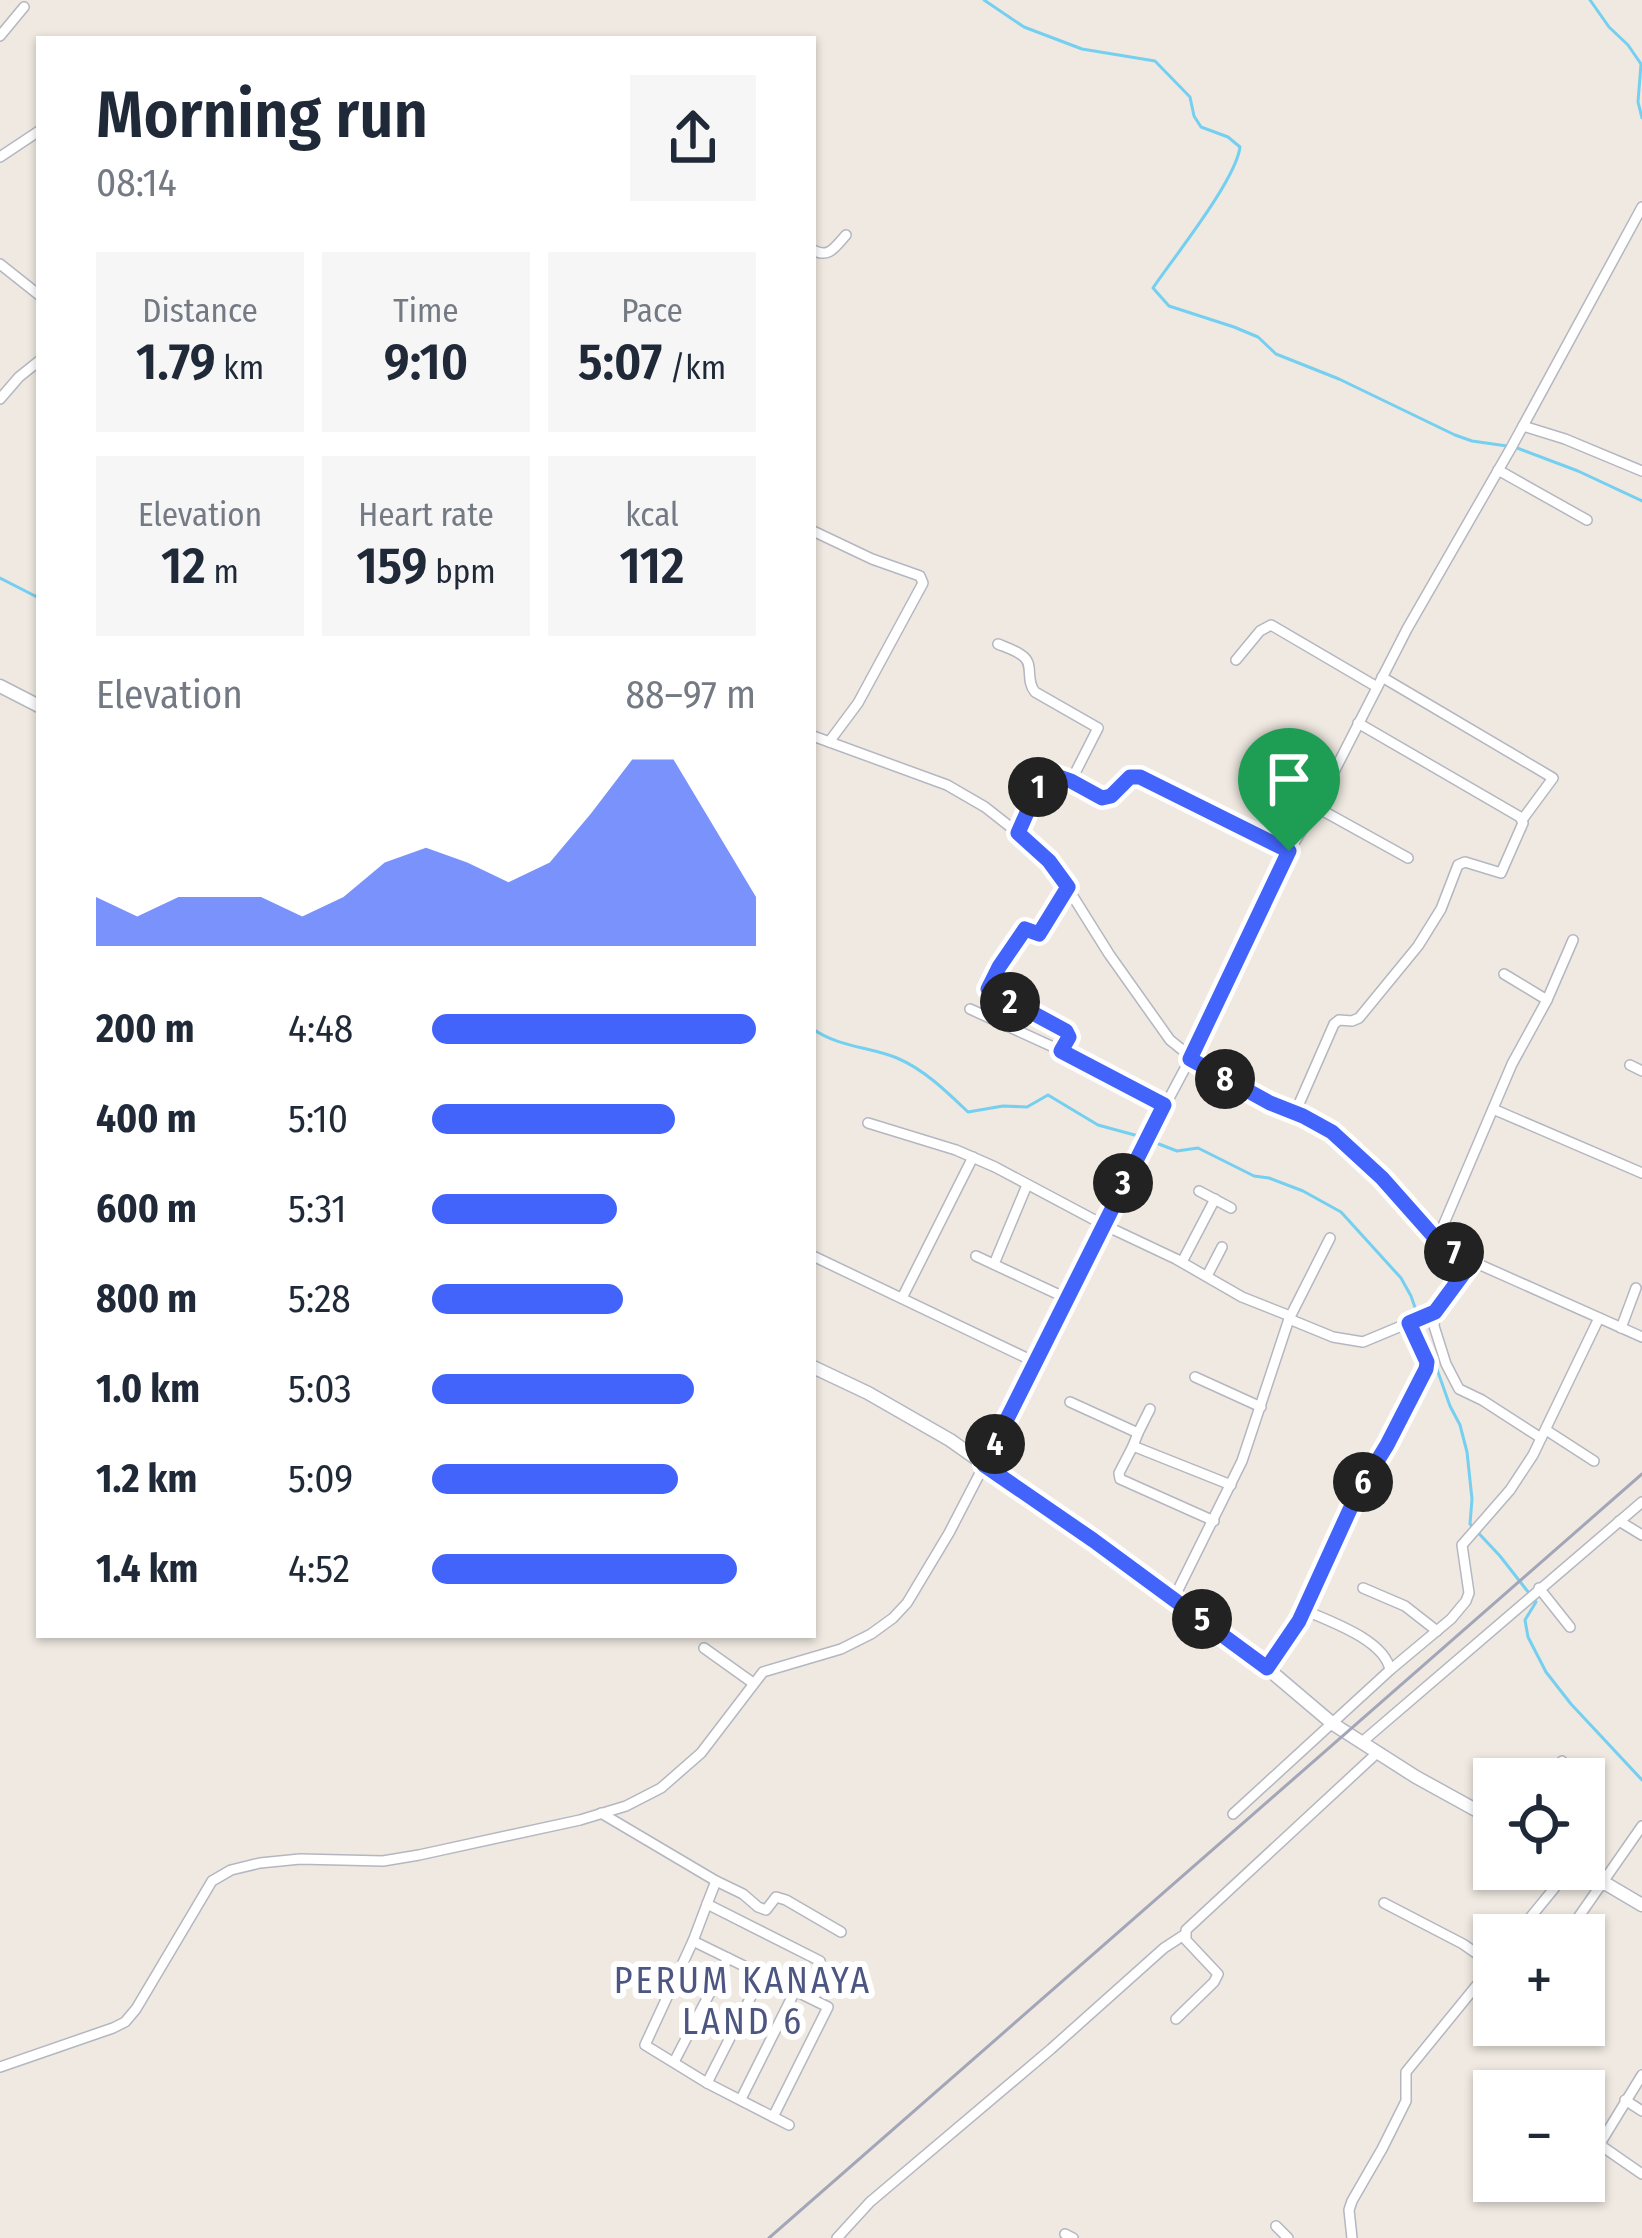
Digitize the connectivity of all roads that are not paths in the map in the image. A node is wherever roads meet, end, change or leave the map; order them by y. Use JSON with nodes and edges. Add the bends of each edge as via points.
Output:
{"nodes":[{"id":1,"x":24,"y":7,"type":"dead end"},
{"id":2,"x":0,"y":36,"type":"edge"},
{"id":3,"x":36,"y":133,"type":"edge"},
{"id":4,"x":0,"y":157,"type":"edge"},
{"id":5,"x":1642,"y":207,"type":"edge"},
{"id":6,"x":845,"y":236,"type":"dead end"},
{"id":7,"x":816,"y":251,"type":"edge"},
{"id":8,"x":0,"y":264,"type":"edge"},
{"id":9,"x":36,"y":293,"type":"edge"},
{"id":10,"x":36,"y":363,"type":"edge"},
{"id":11,"x":0,"y":399,"type":"edge"},
{"id":12,"x":1523,"y":426,"type":"junction"},
{"id":13,"x":1498,"y":470,"type":"junction"},
{"id":14,"x":1642,"y":471,"type":"edge"},
{"id":15,"x":1587,"y":520,"type":"dead end"},
{"id":16,"x":816,"y":532,"type":"edge"},
{"id":17,"x":998,"y":644,"type":"dead end"},
{"id":18,"x":1235,"y":660,"type":"dead end"},
{"id":19,"x":1380,"y":682,"type":"junction"},
{"id":20,"x":0,"y":686,"type":"edge"},
{"id":21,"x":36,"y":704,"type":"edge"},
{"id":22,"x":1358,"y":723,"type":"junction"},
{"id":23,"x":816,"y":739,"type":"edge"},
{"id":24,"x":829,"y":742,"type":"junction"},
{"id":25,"x":1071,"y":781,"type":"junction"},
{"id":26,"x":1316,"y":807,"type":"junction"},
{"id":27,"x":1522,"y":820,"type":"junction"},
{"id":28,"x":1018,"y":833,"type":"junction"},
{"id":29,"x":1289,"y":851,"type":"junction"},
{"id":30,"x":1408,"y":858,"type":"dead end"},
{"id":31,"x":1068,"y":887,"type":"junction"},
{"id":32,"x":1574,"y":940,"type":"dead end"},
{"id":33,"x":1504,"y":974,"type":"dead end"},
{"id":34,"x":1546,"y":1000,"type":"junction"},
{"id":35,"x":970,"y":1009,"type":"dead end"},
{"id":36,"x":1061,"y":1051,"type":"junction"},
{"id":37,"x":1190,"y":1059,"type":"junction"},
{"id":38,"x":1630,"y":1065,"type":"dead end"},
{"id":39,"x":1642,"y":1071,"type":"edge"},
{"id":40,"x":1164,"y":1105,"type":"junction"},
{"id":41,"x":1493,"y":1108,"type":"junction"},
{"id":42,"x":1295,"y":1113,"type":"junction"},
{"id":43,"x":868,"y":1123,"type":"dead end"},
{"id":44,"x":973,"y":1157,"type":"junction"},
{"id":45,"x":1642,"y":1173,"type":"edge"},
{"id":46,"x":1027,"y":1185,"type":"junction"},
{"id":47,"x":1198,"y":1191,"type":"dead end"},
{"id":48,"x":1215,"y":1199,"type":"junction"},
{"id":49,"x":1231,"y":1208,"type":"dead end"},
{"id":50,"x":1104,"y":1225,"type":"junction"},
{"id":51,"x":1330,"y":1238,"type":"dead end"},
{"id":52,"x":1437,"y":1240,"type":"junction"},
{"id":53,"x":1222,"y":1247,"type":"dead end"},
{"id":54,"x":976,"y":1256,"type":"dead end"},
{"id":55,"x":816,"y":1257,"type":"edge"},
{"id":56,"x":1182,"y":1262,"type":"junction"},
{"id":57,"x":1472,"y":1262,"type":"junction"},
{"id":58,"x":994,"y":1264,"type":"junction"},
{"id":59,"x":1207,"y":1276,"type":"junction"},
{"id":60,"x":1636,"y":1288,"type":"dead end"},
{"id":61,"x":902,"y":1298,"type":"junction"},
{"id":62,"x":1066,"y":1298,"type":"junction"},
{"id":63,"x":1431,"y":1313,"type":"junction"},
{"id":64,"x":1289,"y":1318,"type":"junction"},
{"id":65,"x":1599,"y":1318,"type":"junction"},
{"id":66,"x":1409,"y":1323,"type":"junction"},
{"id":67,"x":1621,"y":1328,"type":"junction"},
{"id":68,"x":1642,"y":1337,"type":"edge"},
{"id":69,"x":1037,"y":1363,"type":"junction"},
{"id":70,"x":816,"y":1368,"type":"edge"},
{"id":71,"x":1195,"y":1377,"type":"dead end"},
{"id":72,"x":1070,"y":1402,"type":"dead end"},
{"id":73,"x":1261,"y":1407,"type":"junction"},
{"id":74,"x":1150,"y":1409,"type":"dead end"},
{"id":75,"x":1138,"y":1433,"type":"junction"},
{"id":76,"x":1543,"y":1434,"type":"junction"},
{"id":77,"x":1133,"y":1446,"type":"junction"},
{"id":78,"x":1594,"y":1461,"type":"dead end"},
{"id":79,"x":984,"y":1465,"type":"junction"},
{"id":80,"x":1231,"y":1485,"type":"junction"},
{"id":81,"x":1642,"y":1502,"type":"edge"},
{"id":82,"x":1214,"y":1521,"type":"junction"},
{"id":83,"x":1619,"y":1521,"type":"junction"},
{"id":84,"x":1642,"y":1535,"type":"edge"},
{"id":85,"x":1363,"y":1588,"type":"dead end"},
{"id":86,"x":1538,"y":1590,"type":"junction"},
{"id":87,"x":1174,"y":1598,"type":"junction"},
{"id":88,"x":1304,"y":1610,"type":"junction"},
{"id":89,"x":1570,"y":1627,"type":"dead end"},
{"id":90,"x":1437,"y":1631,"type":"junction"},
{"id":91,"x":704,"y":1648,"type":"dead end"},
{"id":92,"x":1267,"y":1668,"type":"junction"},
{"id":93,"x":1390,"y":1670,"type":"junction"},
{"id":94,"x":753,"y":1683,"type":"junction"},
{"id":95,"x":1333,"y":1724,"type":"junction"},
{"id":96,"x":1362,"y":1742,"type":"junction"},
{"id":97,"x":1377,"y":1753,"type":"junction"},
{"id":98,"x":1473,"y":1808,"type":"edge"},
{"id":99,"x":601,"y":1813,"type":"junction"},
{"id":100,"x":1233,"y":1814,"type":"dead end"},
{"id":101,"x":1642,"y":1826,"type":"edge"},
{"id":102,"x":1605,"y":1879,"type":"edge"},
{"id":103,"x":716,"y":1881,"type":"junction"},
{"id":104,"x":1605,"y":1883,"type":"edge"},
{"id":105,"x":1552,"y":1890,"type":"edge"},
{"id":106,"x":1384,"y":1903,"type":"dead end"},
{"id":107,"x":707,"y":1904,"type":"junction"},
{"id":108,"x":1642,"y":1905,"type":"edge"},
{"id":109,"x":1532,"y":1914,"type":"edge"},
{"id":110,"x":841,"y":1932,"type":"dead end"},
{"id":111,"x":1184,"y":1935,"type":"junction"},
{"id":112,"x":694,"y":1941,"type":"junction"},
{"id":113,"x":1473,"y":1950,"type":"edge"},
{"id":114,"x":728,"y":1958,"type":"junction"},
{"id":115,"x":820,"y":1961,"type":"dead end"},
{"id":116,"x":762,"y":1975,"type":"junction"},
{"id":117,"x":1473,"y":1989,"type":"edge"},
{"id":118,"x":795,"y":1991,"type":"junction"},
{"id":119,"x":1176,"y":2019,"type":"dead end"},
{"id":120,"x":674,"y":2062,"type":"junction"},
{"id":121,"x":0,"y":2067,"type":"edge"},
{"id":122,"x":1642,"y":2075,"type":"edge"},
{"id":123,"x":707,"y":2083,"type":"junction"},
{"id":124,"x":741,"y":2098,"type":"junction"},
{"id":125,"x":1625,"y":2100,"type":"junction"},
{"id":126,"x":1642,"y":2111,"type":"edge"},
{"id":127,"x":773,"y":2117,"type":"junction"},
{"id":128,"x":789,"y":2125,"type":"dead end"},
{"id":129,"x":1605,"y":2133,"type":"edge"},
{"id":130,"x":1605,"y":2147,"type":"edge"},
{"id":131,"x":1642,"y":2174,"type":"edge"},
{"id":132,"x":1276,"y":2226,"type":"dead end"},
{"id":133,"x":837,"y":2238,"type":"edge"},
{"id":134,"x":1288,"y":2238,"type":"edge"},
{"id":135,"x":1352,"y":2238,"type":"edge"}],
"edges":[{"from":1,"to":2,"type":"street"},
{"from":3,"to":4,"type":"street"},
{"from":5,"to":12,"type":"street"},
{"from":6,"to":7,"type":"street","via":[[826,255]]},
{"from":8,"to":9,"type":"street"},
{"from":10,"to":11,"type":"street"},
{"from":12,"to":13,"type":"street"},
{"from":12,"to":14,"type":"street"},
{"from":13,"to":15,"type":"street"},
{"from":13,"to":19,"type":"street"},
{"from":16,"to":24,"type":"street","via":[[923,583]]},
{"from":17,"to":25,"type":"street","via":[[1026,659],[1035,692],[1098,728]]},
{"from":18,"to":19,"type":"street","via":[[1271,625]]},
{"from":19,"to":22,"type":"street"},
{"from":19,"to":27,"type":"street","via":[[1552,776]]},
{"from":20,"to":21,"type":"street"},
{"from":22,"to":26,"type":"street"},
{"from":22,"to":27,"type":"street"},
{"from":23,"to":24,"type":"street"},
{"from":24,"to":28,"type":"street","via":[[947,785]]},
{"from":25,"to":28,"type":"street","via":[[1043,776]]},
{"from":25,"to":29,"type":"street","via":[[1106,798],[1140,777]]},
{"from":26,"to":29,"type":"street"},
{"from":26,"to":30,"type":"street"},
{"from":27,"to":42,"type":"street","via":[[1501,873],[1458,865],[1412,955],[1359,1018],[1334,1024]]},
{"from":28,"to":31,"type":"street"},
{"from":29,"to":37,"type":"street"},
{"from":31,"to":36,"type":"street","via":[[1039,934],[1025,929],[988,989],[1066,1031]]},
{"from":31,"to":37,"type":"street","via":[[1127,982]]},
{"from":32,"to":34,"type":"street"},
{"from":33,"to":34,"type":"street"},
{"from":34,"to":41,"type":"street"},
{"from":35,"to":36,"type":"street"},
{"from":36,"to":40,"type":"street"},
{"from":37,"to":40,"type":"street"},
{"from":37,"to":42,"type":"street"},
{"from":38,"to":39,"type":"street"},
{"from":40,"to":50,"type":"street"},
{"from":41,"to":45,"type":"street"},
{"from":41,"to":52,"type":"street"},
{"from":42,"to":52,"type":"street","via":[[1340,1139]]},
{"from":43,"to":44,"type":"street"},
{"from":44,"to":46,"type":"street"},
{"from":44,"to":61,"type":"street"},
{"from":46,"to":50,"type":"street"},
{"from":46,"to":58,"type":"street"},
{"from":47,"to":48,"type":"street"},
{"from":48,"to":49,"type":"street"},
{"from":48,"to":56,"type":"street"},
{"from":50,"to":56,"type":"street"},
{"from":50,"to":62,"type":"street"},
{"from":51,"to":64,"type":"street"},
{"from":52,"to":57,"type":"street"},
{"from":53,"to":59,"type":"street"},
{"from":54,"to":58,"type":"street"},
{"from":55,"to":61,"type":"street"},
{"from":56,"to":59,"type":"street"},
{"from":57,"to":63,"type":"street"},
{"from":57,"to":65,"type":"street"},
{"from":58,"to":62,"type":"street"},
{"from":59,"to":64,"type":"street"},
{"from":60,"to":67,"type":"street"},
{"from":61,"to":69,"type":"street"},
{"from":62,"to":69,"type":"street"},
{"from":63,"to":66,"type":"street"},
{"from":63,"to":76,"type":"street","via":[[1459,1389]]},
{"from":64,"to":66,"type":"street","via":[[1363,1342]]},
{"from":64,"to":73,"type":"street"},
{"from":65,"to":67,"type":"street"},
{"from":65,"to":76,"type":"street"},
{"from":66,"to":88,"type":"street","via":[[1426,1369]]},
{"from":67,"to":68,"type":"street"},
{"from":69,"to":79,"type":"street"},
{"from":70,"to":79,"type":"street"},
{"from":71,"to":73,"type":"street"},
{"from":72,"to":75,"type":"street"},
{"from":73,"to":80,"type":"street"},
{"from":74,"to":75,"type":"street"},
{"from":75,"to":77,"type":"street"},
{"from":76,"to":78,"type":"street"},
{"from":76,"to":90,"type":"street","via":[[1510,1490],[1464,1541],[1468,1597]]},
{"from":77,"to":80,"type":"street"},
{"from":77,"to":82,"type":"street","via":[[1120,1479]]},
{"from":79,"to":87,"type":"street"},
{"from":79,"to":94,"type":"street","via":[[921,1582],[892,1618],[841,1649],[778,1666]]},
{"from":80,"to":82,"type":"street"},
{"from":81,"to":83,"type":"street"},
{"from":82,"to":87,"type":"street"},
{"from":83,"to":84,"type":"street"},
{"from":83,"to":86,"type":"street"},
{"from":85,"to":90,"type":"street"},
{"from":86,"to":89,"type":"street"},
{"from":86,"to":96,"type":"street"},
{"from":87,"to":92,"type":"street"},
{"from":88,"to":92,"type":"street"},
{"from":88,"to":93,"type":"street","via":[[1360,1635]]},
{"from":90,"to":93,"type":"street"},
{"from":91,"to":94,"type":"street"},
{"from":92,"to":95,"type":"street"},
{"from":93,"to":95,"type":"street"},
{"from":94,"to":99,"type":"street","via":[[701,1753],[661,1788]]},
{"from":95,"to":96,"type":"street"},
{"from":95,"to":100,"type":"street"},
{"from":96,"to":97,"type":"street"},
{"from":97,"to":98,"type":"street"},
{"from":97,"to":111,"type":"street"},
{"from":99,"to":103,"type":"street"},
{"from":99,"to":121,"type":"street","via":[[383,1861],[300,1859],[223,1874],[125,2022]]},
{"from":101,"to":102,"type":"street"},
{"from":103,"to":107,"type":"street"},
{"from":103,"to":110,"type":"street","via":[[766,1910],[776,1897],[786,1900]]},
{"from":104,"to":108,"type":"street"},
{"from":105,"to":109,"type":"street"},
{"from":106,"to":113,"type":"street"},
{"from":107,"to":112,"type":"street"},
{"from":107,"to":115,"type":"street"},
{"from":111,"to":119,"type":"street","via":[[1218,1974]]},
{"from":111,"to":133,"type":"street"},
{"from":112,"to":114,"type":"street"},
{"from":112,"to":120,"type":"street","via":[[644,2043]]},
{"from":114,"to":116,"type":"street"},
{"from":114,"to":120,"type":"street"},
{"from":116,"to":118,"type":"street"},
{"from":116,"to":123,"type":"street"},
{"from":117,"to":135,"type":"street","via":[[1406,2072],[1404,2105],[1349,2210]]},
{"from":118,"to":124,"type":"street"},
{"from":118,"to":127,"type":"street","via":[[828,2009]]},
{"from":120,"to":123,"type":"street"},
{"from":122,"to":125,"type":"street"},
{"from":123,"to":124,"type":"street"},
{"from":124,"to":127,"type":"street"},
{"from":125,"to":126,"type":"street"},
{"from":125,"to":129,"type":"street"},
{"from":127,"to":128,"type":"street"},
{"from":130,"to":131,"type":"street"},
{"from":132,"to":134,"type":"street"}]}
